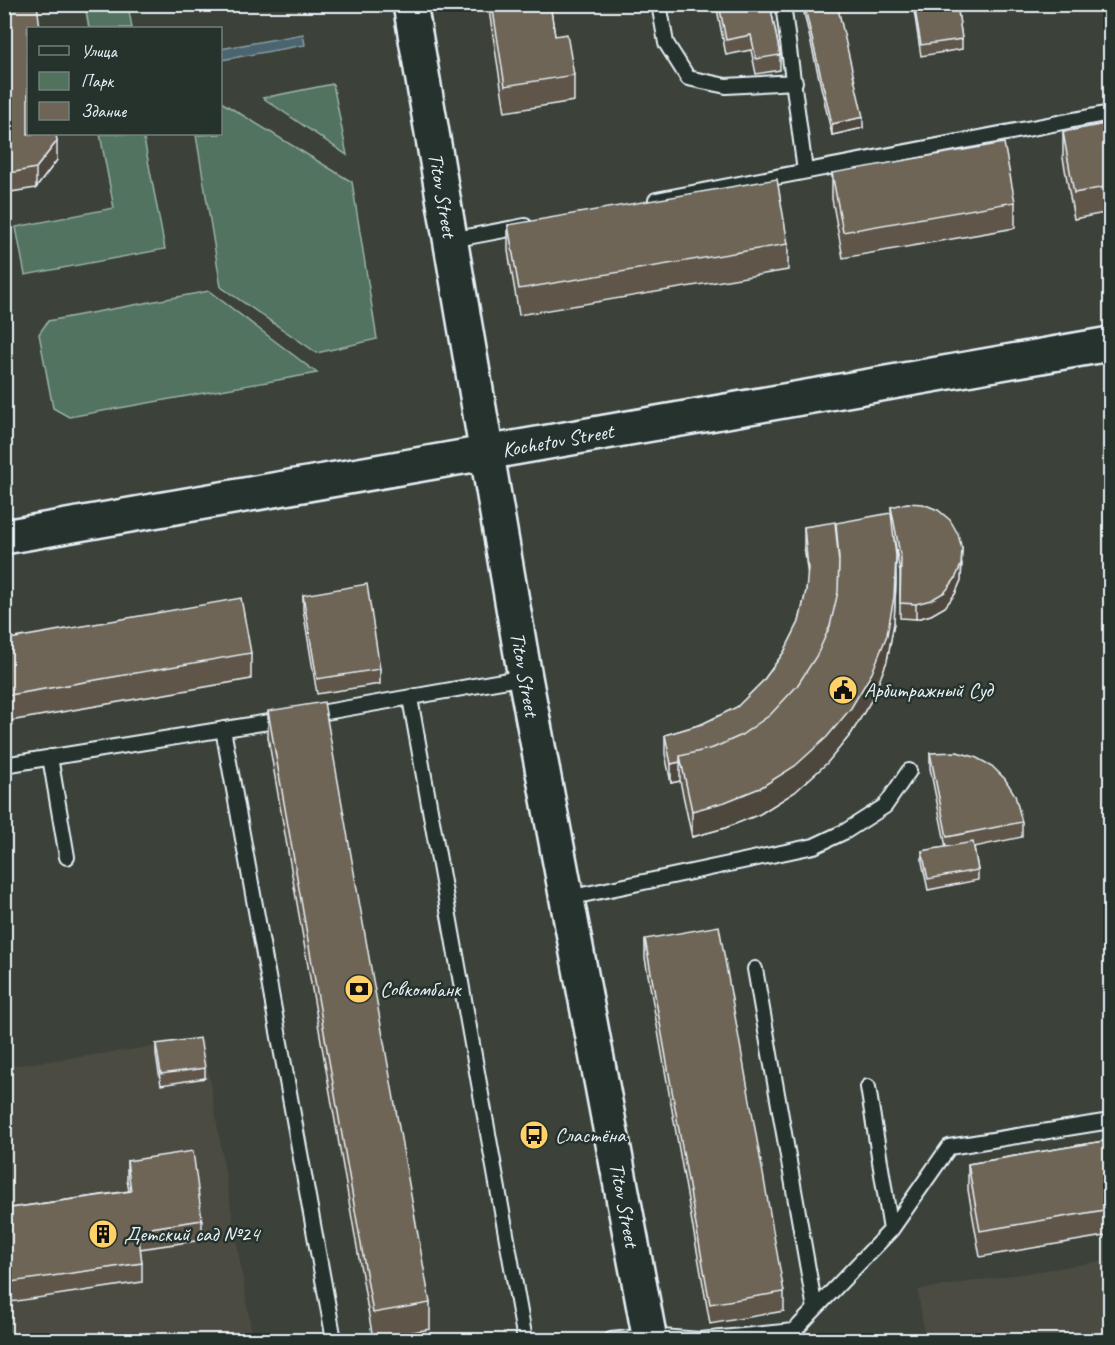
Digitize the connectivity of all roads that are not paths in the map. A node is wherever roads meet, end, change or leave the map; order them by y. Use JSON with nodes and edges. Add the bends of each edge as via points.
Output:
{"nodes":[{"id":1,"x":410,"y":4,"type":"edge"},
{"id":2,"x":659,"y":4,"type":"edge"},
{"id":3,"x":783,"y":4,"type":"edge"},
{"id":4,"x":795,"y":82,"type":"junction"},
{"id":5,"x":1110,"y":113,"type":"edge"},
{"id":6,"x":806,"y":171,"type":"junction"},
{"id":7,"x":645,"y":202,"type":"edge"},
{"id":8,"x":542,"y":222,"type":"edge"},
{"id":9,"x":451,"y":240,"type":"junction"},
{"id":10,"x":1110,"y":344,"type":"edge"},
{"id":11,"x":487,"y":454,"type":"junction"},
{"id":12,"x":4,"y":537,"type":"edge"},
{"id":13,"x":525,"y":677,"type":"junction"},
{"id":14,"x":410,"y":698,"type":"junction"},
{"id":15,"x":223,"y":729,"type":"junction"},
{"id":16,"x":50,"y":758,"type":"junction"},
{"id":17,"x":4,"y":765,"type":"edge"},
{"id":18,"x":909,"y":771,"type":"dead end"},
{"id":19,"x":67,"y":857,"type":"dead end"},
{"id":20,"x":568,"y":898,"type":"junction"},
{"id":21,"x":755,"y":969,"type":"dead end"},
{"id":22,"x":868,"y":1087,"type":"dead end"},
{"id":23,"x":1110,"y":1121,"type":"edge"},
{"id":24,"x":891,"y":1230,"type":"junction"},
{"id":25,"x":815,"y":1309,"type":"junction"},
{"id":26,"x":796,"y":1336,"type":"edge"},
{"id":27,"x":649,"y":1338,"type":"edge"},
{"id":28,"x":334,"y":1341,"type":"edge"},
{"id":29,"x":525,"y":1341,"type":"edge"},
{"id":30,"x":611,"y":1341,"type":"edge"}],
"edges":[{"from":1,"to":9,"type":"main road","name":"Titov Street"},
{"from":2,"to":4,"type":"lane","via":[[666,43],[688,78],[726,86]]},
{"from":3,"to":4,"type":"lane"},
{"from":4,"to":6,"type":"lane"},
{"from":5,"to":6,"type":"lane"},
{"from":6,"to":7,"type":"lane"},
{"from":8,"to":9,"type":"lane"},
{"from":9,"to":11,"type":"main road","name":"Titov Street"},
{"from":10,"to":11,"type":"main road","name":"Kochetov Street"},
{"from":11,"to":12,"type":"main road","name":"Kochetov Street"},
{"from":11,"to":13,"type":"main road","name":"Titov Street"},
{"from":13,"to":14,"type":"lane"},
{"from":13,"to":20,"type":"main road","name":"Titov Street"},
{"from":14,"to":15,"type":"lane"},
{"from":14,"to":29,"type":"lane"},
{"from":15,"to":16,"type":"lane"},
{"from":15,"to":28,"type":"lane"},
{"from":16,"to":17,"type":"lane"},
{"from":16,"to":19,"type":"lane"},
{"from":18,"to":20,"type":"lane","via":[[885,806],[814,846]]},
{"from":20,"to":27,"type":"main road","name":"Titov Street"},
{"from":21,"to":25,"type":"lane"},
{"from":22,"to":24,"type":"lane"},
{"from":23,"to":24,"type":"lane","via":[[949,1147]]},
{"from":24,"to":25,"type":"lane"},
{"from":25,"to":26,"type":"lane"},
{"from":26,"to":27,"type":"lane"},
{"from":27,"to":30,"type":"lane"}]}
